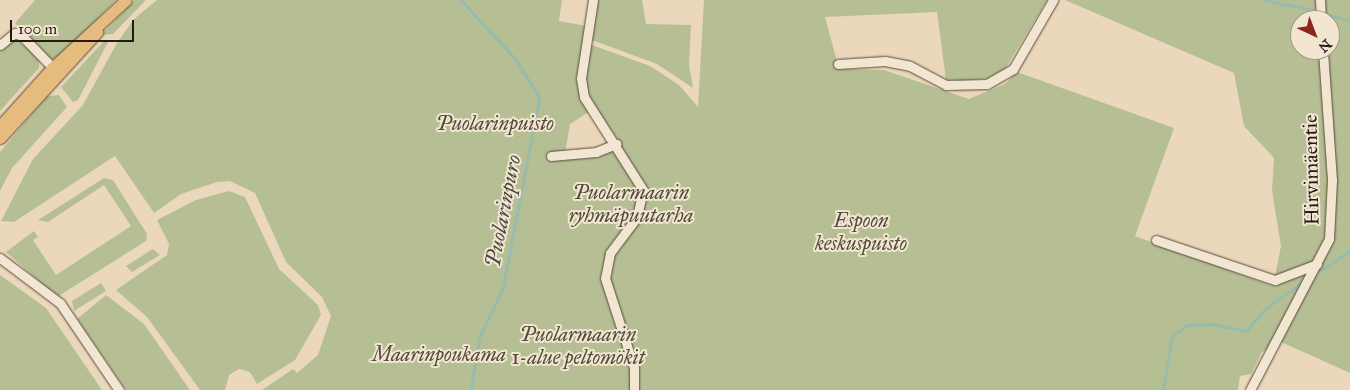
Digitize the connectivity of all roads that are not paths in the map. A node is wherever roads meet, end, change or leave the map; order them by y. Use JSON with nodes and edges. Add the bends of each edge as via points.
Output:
{"nodes":[{"id":1,"x":126,"y":0,"type":"edge"},
{"id":2,"x":593,"y":0,"type":"edge"},
{"id":3,"x":1053,"y":0,"type":"edge"},
{"id":4,"x":0,"y":45,"type":"edge"},
{"id":5,"x":1324,"y":60,"type":"edge"},
{"id":6,"x":838,"y":64,"type":"dead end"},
{"id":7,"x":56,"y":71,"type":"junction"},
{"id":8,"x":0,"y":126,"type":"edge"},
{"id":9,"x":0,"y":138,"type":"edge"},
{"id":10,"x":616,"y":144,"type":"junction"},
{"id":11,"x":551,"y":156,"type":"dead end"},
{"id":12,"x":1156,"y":240,"type":"dead end"},
{"id":13,"x":0,"y":258,"type":"edge"},
{"id":14,"x":1318,"y":264,"type":"junction"},
{"id":15,"x":119,"y":390,"type":"edge"},
{"id":16,"x":634,"y":390,"type":"edge"},
{"id":17,"x":1250,"y":390,"type":"edge"}],
"edges":[{"from":1,"to":7,"type":"main road"},
{"from":2,"to":10,"type":"street","via":[[581,78],[584,96]]},
{"from":3,"to":6,"type":"street","via":[[1013,69],[987,84],[946,85],[910,66],[885,61]]},
{"from":4,"to":7,"type":"street","via":[[16,33]]},
{"from":5,"to":14,"type":"street","name":"Hirvimäentie","via":[[1333,219]]},
{"from":7,"to":8,"type":"main road"},
{"from":7,"to":9,"type":"main road"},
{"from":10,"to":11,"type":"street","via":[[596,152]]},
{"from":10,"to":16,"type":"street","via":[[643,190],[637,217],[610,253],[605,278],[634,368]]},
{"from":12,"to":14,"type":"street","via":[[1275,280]]},
{"from":13,"to":15,"type":"street","via":[[60,303]]},
{"from":14,"to":17,"type":"street","name":"Hirvimäentie"}]}
